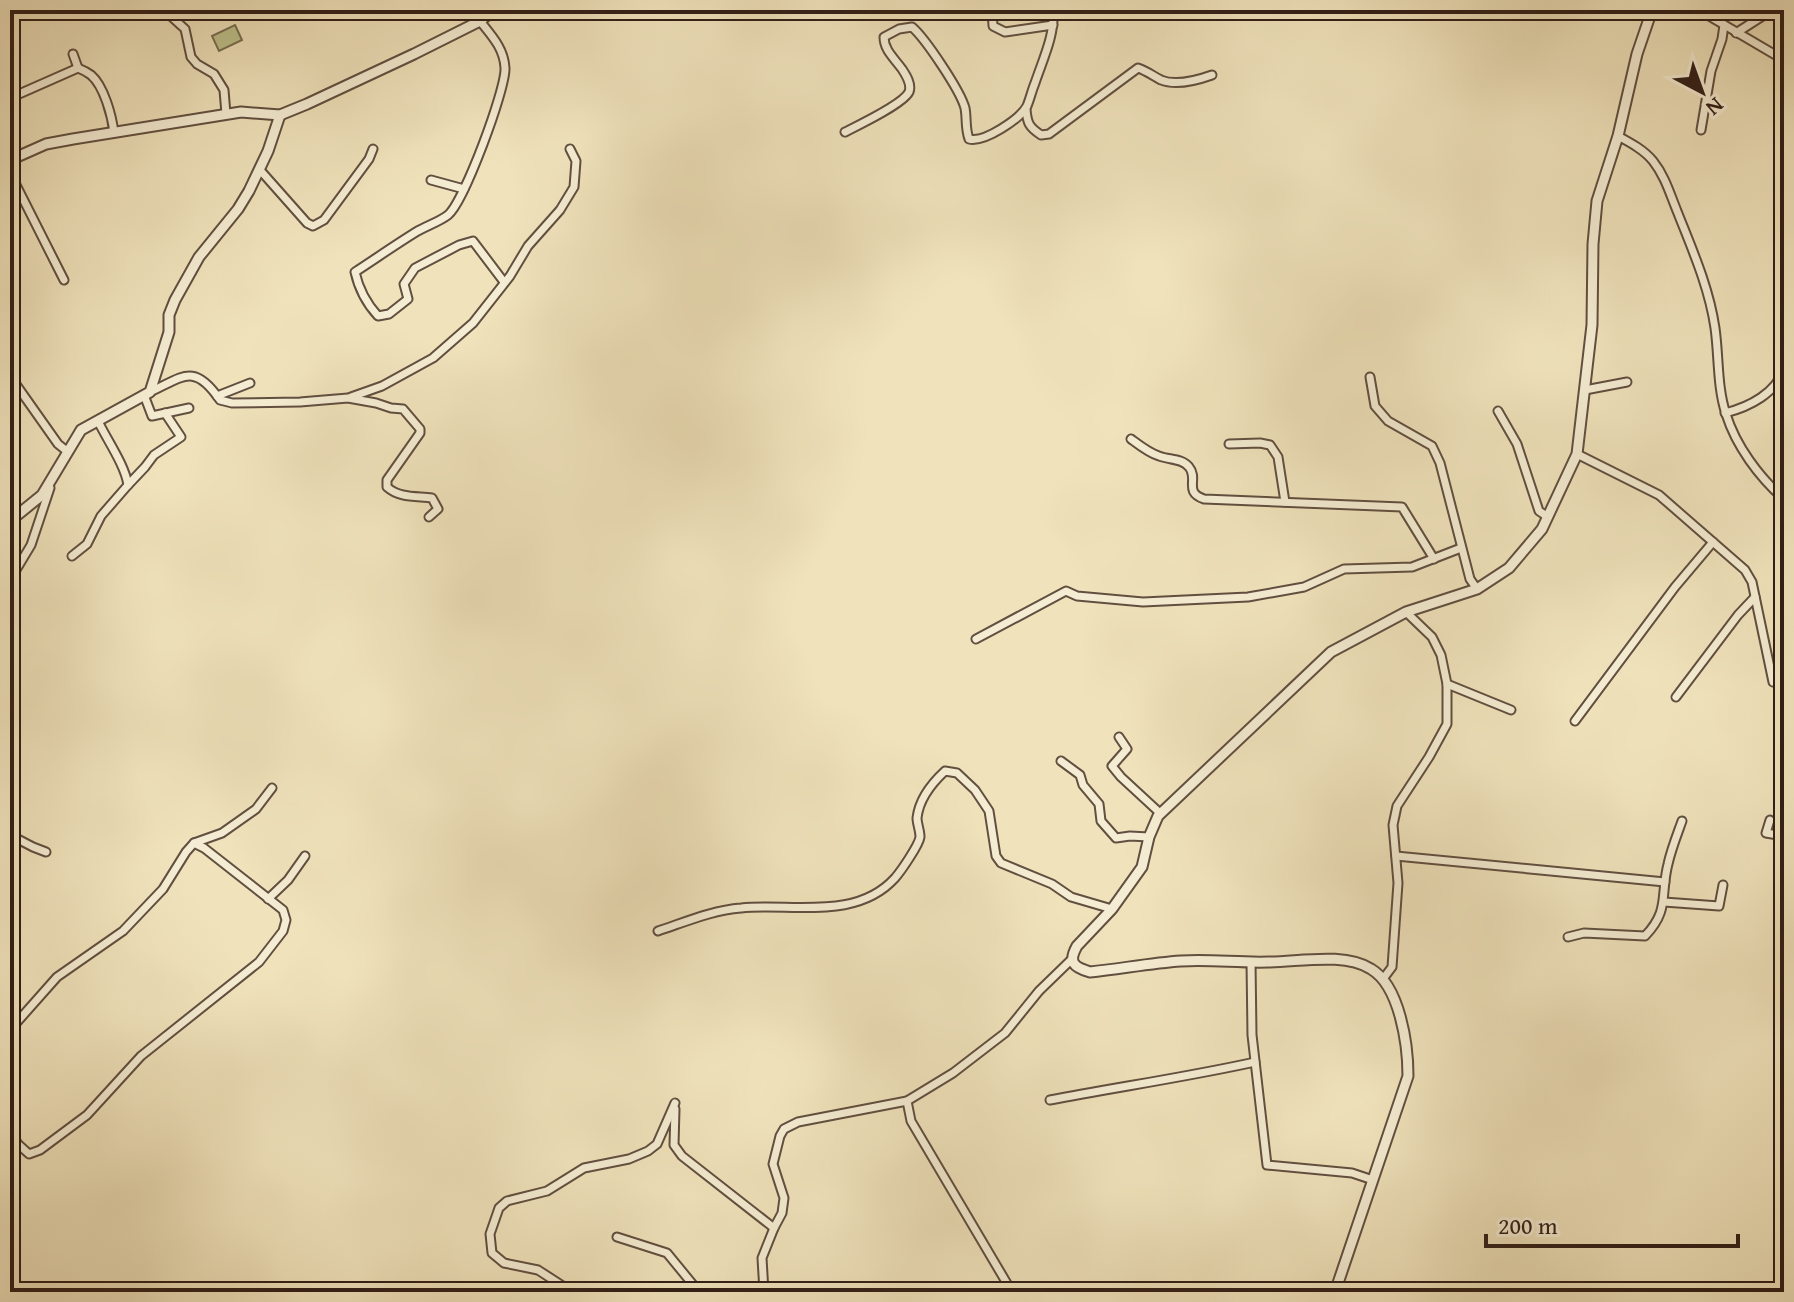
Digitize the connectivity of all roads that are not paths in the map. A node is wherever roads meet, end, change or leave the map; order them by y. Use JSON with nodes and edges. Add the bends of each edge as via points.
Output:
{"nodes":[{"id":1,"x":164,"y":10,"type":"edge"},
{"id":2,"x":494,"y":10,"type":"edge"},
{"id":3,"x":992,"y":10,"type":"edge"},
{"id":4,"x":1053,"y":10,"type":"edge"},
{"id":5,"x":1652,"y":10,"type":"edge"},
{"id":6,"x":1699,"y":10,"type":"edge"},
{"id":7,"x":1772,"y":10,"type":"edge"},
{"id":8,"x":480,"y":21,"type":"junction"},
{"id":9,"x":1053,"y":25,"type":"junction"},
{"id":10,"x":1724,"y":25,"type":"junction"},
{"id":11,"x":1736,"y":33,"type":"junction"},
{"id":12,"x":73,"y":54,"type":"dead end"},
{"id":13,"x":1784,"y":60,"type":"edge"},
{"id":14,"x":78,"y":68,"type":"junction"},
{"id":15,"x":1212,"y":75,"type":"dead end"},
{"id":16,"x":10,"y":98,"type":"edge"},
{"id":17,"x":1026,"y":109,"type":"junction"},
{"id":18,"x":226,"y":114,"type":"junction"},
{"id":19,"x":280,"y":115,"type":"junction"},
{"id":20,"x":1701,"y":130,"type":"dead end"},
{"id":21,"x":845,"y":132,"type":"dead end"},
{"id":22,"x":114,"y":133,"type":"junction"},
{"id":23,"x":1618,"y":136,"type":"junction"},
{"id":24,"x":373,"y":149,"type":"dead end"},
{"id":25,"x":570,"y":149,"type":"dead end"},
{"id":26,"x":10,"y":160,"type":"edge"},
{"id":27,"x":260,"y":170,"type":"junction"},
{"id":28,"x":10,"y":173,"type":"edge"},
{"id":29,"x":431,"y":180,"type":"dead end"},
{"id":30,"x":464,"y":189,"type":"junction"},
{"id":31,"x":64,"y":280,"type":"dead end"},
{"id":32,"x":504,"y":282,"type":"junction"},
{"id":33,"x":1784,"y":368,"type":"edge"},
{"id":34,"x":10,"y":376,"type":"edge"},
{"id":35,"x":1370,"y":377,"type":"dead end"},
{"id":36,"x":1627,"y":382,"type":"dead end"},
{"id":37,"x":250,"y":383,"type":"dead end"},
{"id":38,"x":1585,"y":390,"type":"junction"},
{"id":39,"x":147,"y":393,"type":"junction"},
{"id":40,"x":217,"y":396,"type":"junction"},
{"id":41,"x":348,"y":398,"type":"junction"},
{"id":42,"x":189,"y":408,"type":"dead end"},
{"id":43,"x":1498,"y":411,"type":"dead end"},
{"id":44,"x":165,"y":413,"type":"junction"},
{"id":45,"x":1725,"y":413,"type":"junction"},
{"id":46,"x":98,"y":421,"type":"junction"},
{"id":47,"x":1131,"y":439,"type":"dead end"},
{"id":48,"x":1229,"y":444,"type":"dead end"},
{"id":49,"x":68,"y":452,"type":"junction"},
{"id":50,"x":1577,"y":454,"type":"junction"},
{"id":51,"x":53,"y":478,"type":"junction"},
{"id":52,"x":128,"y":485,"type":"junction"},
{"id":53,"x":1784,"y":499,"type":"edge"},
{"id":54,"x":1285,"y":502,"type":"junction"},
{"id":55,"x":429,"y":517,"type":"dead end"},
{"id":56,"x":1548,"y":517,"type":"junction"},
{"id":57,"x":10,"y":521,"type":"edge"},
{"id":58,"x":1713,"y":542,"type":"junction"},
{"id":59,"x":1461,"y":548,"type":"junction"},
{"id":60,"x":72,"y":556,"type":"dead end"},
{"id":61,"x":1434,"y":559,"type":"junction"},
{"id":62,"x":10,"y":580,"type":"edge"},
{"id":63,"x":1477,"y":589,"type":"junction"},
{"id":64,"x":1755,"y":597,"type":"junction"},
{"id":65,"x":1406,"y":612,"type":"junction"},
{"id":66,"x":976,"y":639,"type":"dead end"},
{"id":67,"x":1773,"y":682,"type":"dead end"},
{"id":68,"x":1447,"y":684,"type":"junction"},
{"id":69,"x":1676,"y":697,"type":"dead end"},
{"id":70,"x":1511,"y":710,"type":"dead end"},
{"id":71,"x":1575,"y":721,"type":"dead end"},
{"id":72,"x":1119,"y":737,"type":"dead end"},
{"id":73,"x":1061,"y":761,"type":"dead end"},
{"id":74,"x":272,"y":788,"type":"dead end"},
{"id":75,"x":1160,"y":813,"type":"junction"},
{"id":76,"x":1770,"y":820,"type":"dead end"},
{"id":77,"x":1682,"y":821,"type":"dead end"},
{"id":78,"x":10,"y":835,"type":"edge"},
{"id":79,"x":1784,"y":836,"type":"edge"},
{"id":80,"x":1149,"y":837,"type":"junction"},
{"id":81,"x":194,"y":843,"type":"junction"},
{"id":82,"x":46,"y":852,"type":"dead end"},
{"id":83,"x":305,"y":856,"type":"dead end"},
{"id":84,"x":1396,"y":856,"type":"junction"},
{"id":85,"x":1665,"y":882,"type":"junction"},
{"id":86,"x":1723,"y":885,"type":"dead end"},
{"id":87,"x":268,"y":899,"type":"junction"},
{"id":88,"x":1664,"y":902,"type":"junction"},
{"id":89,"x":1112,"y":909,"type":"junction"},
{"id":90,"x":658,"y":931,"type":"dead end"},
{"id":91,"x":1568,"y":937,"type":"dead end"},
{"id":92,"x":1072,"y":959,"type":"junction"},
{"id":93,"x":1251,"y":962,"type":"junction"},
{"id":94,"x":1383,"y":979,"type":"junction"},
{"id":95,"x":10,"y":1030,"type":"edge"},
{"id":96,"x":1255,"y":1062,"type":"junction"},
{"id":97,"x":1050,"y":1100,"type":"dead end"},
{"id":98,"x":907,"y":1101,"type":"junction"},
{"id":99,"x":10,"y":1132,"type":"edge"},
{"id":100,"x":1373,"y":1180,"type":"junction"},
{"id":101,"x":774,"y":1228,"type":"junction"},
{"id":102,"x":617,"y":1237,"type":"dead end"},
{"id":103,"x":572,"y":1292,"type":"edge"},
{"id":104,"x":699,"y":1292,"type":"edge"},
{"id":105,"x":764,"y":1292,"type":"edge"},
{"id":106,"x":1012,"y":1292,"type":"edge"},
{"id":107,"x":1335,"y":1292,"type":"edge"}],
"edges":[{"from":1,"to":18,"type":"street","via":[[185,29],[191,57],[214,74],[224,90]]},
{"from":2,"to":8,"type":"street"},
{"from":3,"to":9,"type":"street","via":[[993,26],[1005,32]]},
{"from":4,"to":9,"type":"street"},
{"from":5,"to":23,"type":"street"},
{"from":6,"to":10,"type":"street"},
{"from":7,"to":11,"type":"street"},
{"from":8,"to":19,"type":"street"},
{"from":8,"to":30,"type":"street","via":[[501,49],[505,68],[503,87]]},
{"from":9,"to":17,"type":"street"},
{"from":10,"to":11,"type":"street"},
{"from":10,"to":20,"type":"street"},
{"from":11,"to":13,"type":"street"},
{"from":12,"to":14,"type":"street"},
{"from":14,"to":16,"type":"street"},
{"from":14,"to":22,"type":"street","via":[[92,75]]},
{"from":15,"to":17,"type":"street","via":[[1164,81],[1138,68],[1049,134],[1041,135],[1028,124]]},
{"from":17,"to":21,"type":"street","via":[[991,135],[969,139],[965,108],[912,27],[884,37],[884,46],[910,84],[909,92],[901,102]]},
{"from":18,"to":19,"type":"street"},
{"from":18,"to":22,"type":"street"},
{"from":19,"to":27,"type":"street"},
{"from":22,"to":26,"type":"street","via":[[46,144]]},
{"from":23,"to":38,"type":"street","via":[[1597,201]]},
{"from":23,"to":45,"type":"street","via":[[1659,170],[1698,264],[1715,327]]},
{"from":24,"to":27,"type":"street","via":[[324,220],[313,226]]},
{"from":25,"to":32,"type":"street","via":[[576,161],[574,187]]},
{"from":27,"to":39,"type":"street","via":[[175,300]]},
{"from":28,"to":31,"type":"street"},
{"from":29,"to":30,"type":"street"},
{"from":30,"to":32,"type":"street","via":[[449,214],[355,272],[359,289],[378,316],[389,314],[408,299],[404,284],[415,268],[473,241]]},
{"from":32,"to":41,"type":"street","via":[[473,323],[433,358]]},
{"from":33,"to":45,"type":"street","via":[[1774,387],[1744,408]]},
{"from":34,"to":49,"type":"street"},
{"from":35,"to":59,"type":"street","via":[[1375,406],[1388,421],[1432,446]]},
{"from":36,"to":38,"type":"street"},
{"from":37,"to":40,"type":"street"},
{"from":38,"to":50,"type":"street"},
{"from":39,"to":40,"type":"street","via":[[185,375],[197,376]]},
{"from":39,"to":44,"type":"street","via":[[152,416]]},
{"from":39,"to":46,"type":"street"},
{"from":40,"to":41,"type":"street","via":[[232,403]]},
{"from":41,"to":55,"type":"street","via":[[403,409],[420,429],[387,487],[402,496],[432,498],[438,509]]},
{"from":42,"to":44,"type":"street"},
{"from":43,"to":56,"type":"street","via":[[1517,444],[1539,511]]},
{"from":44,"to":52,"type":"street","via":[[181,437],[154,455]]},
{"from":45,"to":53,"type":"street","via":[[1748,458]]},
{"from":46,"to":49,"type":"street","via":[[81,430]]},
{"from":46,"to":52,"type":"street"},
{"from":47,"to":54,"type":"street","via":[[1158,456],[1188,465],[1193,491],[1204,499]]},
{"from":48,"to":54,"type":"street","via":[[1270,445],[1278,457]]},
{"from":49,"to":51,"type":"street"},
{"from":50,"to":56,"type":"street"},
{"from":50,"to":58,"type":"street","via":[[1659,495]]},
{"from":51,"to":57,"type":"street","via":[[42,495]]},
{"from":51,"to":62,"type":"street","via":[[31,545]]},
{"from":52,"to":60,"type":"street","via":[[101,516],[87,544]]},
{"from":54,"to":61,"type":"street","via":[[1402,507]]},
{"from":56,"to":63,"type":"street","via":[[1509,568]]},
{"from":58,"to":64,"type":"street","via":[[1745,570]]},
{"from":58,"to":71,"type":"street"},
{"from":59,"to":61,"type":"street"},
{"from":59,"to":63,"type":"street"},
{"from":61,"to":66,"type":"street","via":[[1412,567],[1344,569],[1304,587],[1248,597],[1143,602],[1066,591]]},
{"from":63,"to":65,"type":"street"},
{"from":64,"to":67,"type":"street"},
{"from":64,"to":69,"type":"street"},
{"from":65,"to":68,"type":"street","via":[[1432,637]]},
{"from":65,"to":75,"type":"street","via":[[1331,652]]},
{"from":68,"to":70,"type":"street"},
{"from":68,"to":84,"type":"street","via":[[1447,724],[1397,806]]},
{"from":72,"to":75,"type":"street","via":[[1127,749],[1112,766]]},
{"from":73,"to":80,"type":"street","via":[[1080,775],[1099,804],[1101,821],[1116,838]]},
{"from":74,"to":81,"type":"street","via":[[256,809],[222,833]]},
{"from":75,"to":80,"type":"street"},
{"from":76,"to":79,"type":"street","via":[[1766,833]]},
{"from":77,"to":85,"type":"street"},
{"from":78,"to":82,"type":"street"},
{"from":80,"to":89,"type":"street","via":[[1142,867]]},
{"from":81,"to":87,"type":"street"},
{"from":81,"to":95,"type":"street","via":[[163,889],[123,931],[57,977]]},
{"from":83,"to":87,"type":"street"},
{"from":84,"to":85,"type":"street"},
{"from":84,"to":94,"type":"street","via":[[1392,967]]},
{"from":85,"to":88,"type":"street"},
{"from":86,"to":88,"type":"street","via":[[1719,906]]},
{"from":87,"to":99,"type":"street","via":[[283,910],[286,920],[259,962],[141,1056],[87,1115],[40,1150],[29,1154]]},
{"from":88,"to":91,"type":"street","via":[[1645,936]]},
{"from":89,"to":90,"type":"street","via":[[1071,897],[1001,863],[989,811],[957,773],[945,771],[920,804],[920,839],[912,853],[894,879],[872,896],[843,905],[741,908]]},
{"from":89,"to":92,"type":"street","via":[[1077,946]]},
{"from":92,"to":93,"type":"street","via":[[1079,969],[1090,972],[1183,961]]},
{"from":92,"to":98,"type":"street","via":[[1005,1033]]},
{"from":93,"to":94,"type":"street","via":[[1348,960],[1373,969]]},
{"from":93,"to":96,"type":"street"},
{"from":94,"to":100,"type":"street","via":[[1401,1022],[1408,1076]]},
{"from":96,"to":97,"type":"street"},
{"from":96,"to":100,"type":"street","via":[[1267,1165]]},
{"from":98,"to":101,"type":"street","via":[[784,1129],[773,1164],[784,1198]]},
{"from":98,"to":106,"type":"street","via":[[911,1121]]},
{"from":100,"to":107,"type":"street"},
{"from":101,"to":103,"type":"street","via":[[682,1156],[674,1145],[675,1103],[657,1144],[648,1151],[584,1168],[547,1191],[499,1208],[490,1234],[492,1253],[504,1263],[538,1270]]},
{"from":101,"to":105,"type":"street","via":[[762,1258]]},
{"from":102,"to":104,"type":"street","via":[[667,1253]]}]}
